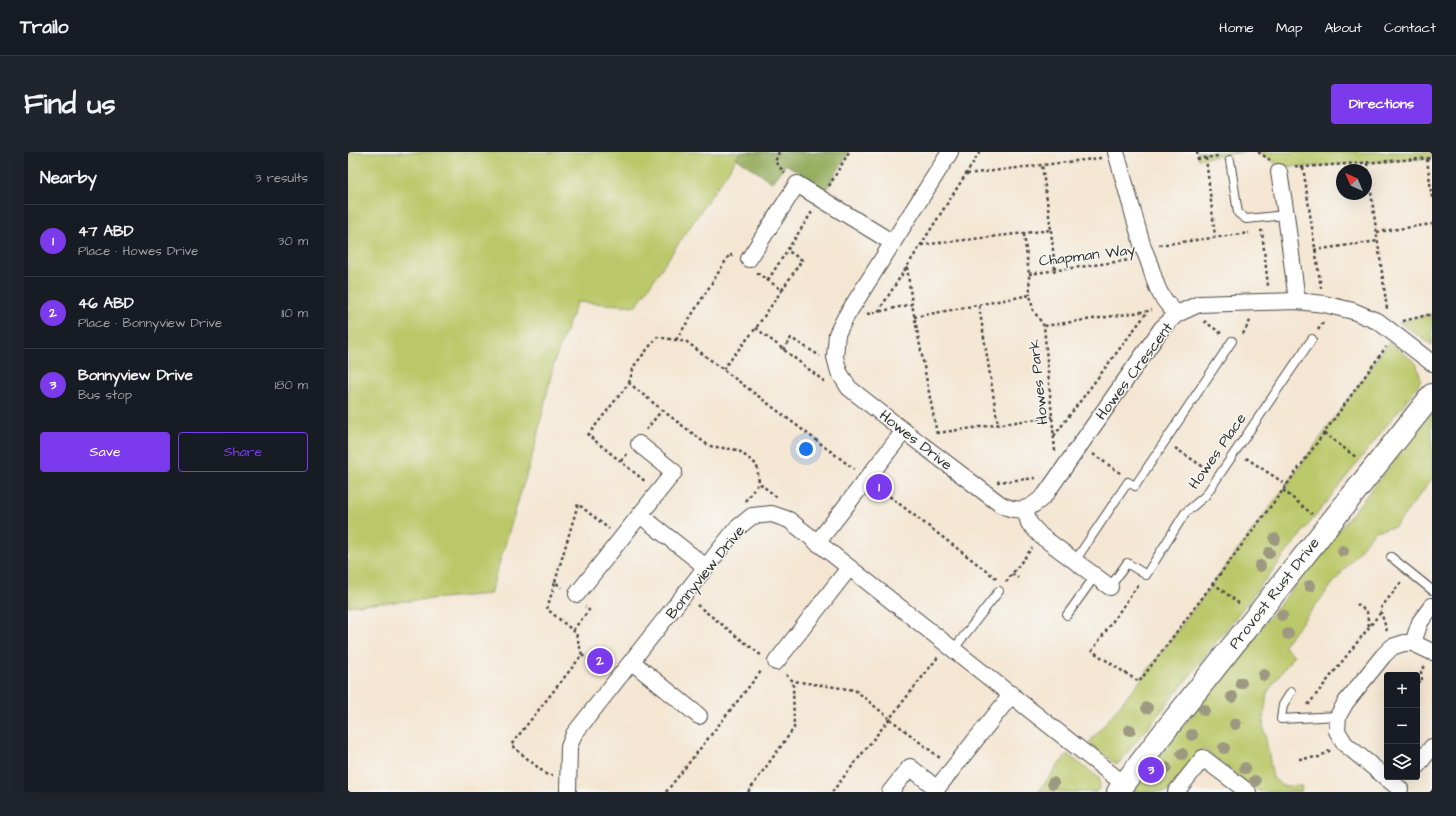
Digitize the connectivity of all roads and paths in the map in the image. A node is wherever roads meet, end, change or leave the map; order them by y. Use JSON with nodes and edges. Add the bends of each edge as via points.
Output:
{"nodes":[{"id":1,"x":779,"y":152,"type":"edge"},
{"id":2,"x":849,"y":152,"type":"edge"},
{"id":3,"x":950,"y":152,"type":"edge"},
{"id":4,"x":980,"y":152,"type":"edge"},
{"id":5,"x":1258,"y":152,"type":"edge"},
{"id":6,"x":1116,"y":154,"type":"edge"},
{"id":7,"x":1206,"y":158,"type":"dead end"},
{"id":8,"x":1432,"y":158,"type":"edge"},
{"id":9,"x":1427,"y":159,"type":"junction"},
{"id":10,"x":1230,"y":160,"type":"dead end"},
{"id":11,"x":1367,"y":163,"type":"junction"},
{"id":12,"x":1042,"y":165,"type":"junction"},
{"id":13,"x":1280,"y":166,"type":"junction"},
{"id":14,"x":1303,"y":167,"type":"junction"},
{"id":15,"x":966,"y":174,"type":"junction"},
{"id":16,"x":797,"y":184,"type":"junction"},
{"id":17,"x":1432,"y":198,"type":"edge"},
{"id":18,"x":820,"y":199,"type":"junction"},
{"id":19,"x":1286,"y":215,"type":"junction"},
{"id":20,"x":1432,"y":224,"type":"edge"},
{"id":21,"x":1051,"y":230,"type":"junction"},
{"id":22,"x":1377,"y":232,"type":"junction"},
{"id":23,"x":1024,"y":234,"type":"junction"},
{"id":24,"x":1215,"y":236,"type":"dead end"},
{"id":25,"x":1378,"y":241,"type":"junction"},
{"id":26,"x":893,"y":243,"type":"junction"},
{"id":27,"x":921,"y":245,"type":"junction"},
{"id":28,"x":1314,"y":250,"type":"junction"},
{"id":29,"x":788,"y":251,"type":"junction"},
{"id":30,"x":1146,"y":253,"type":"junction"},
{"id":31,"x":747,"y":263,"type":"junction"},
{"id":32,"x":907,"y":267,"type":"junction"},
{"id":33,"x":1055,"y":270,"type":"junction"},
{"id":34,"x":1029,"y":274,"type":"junction"},
{"id":35,"x":768,"y":280,"type":"junction"},
{"id":36,"x":782,"y":290,"type":"junction"},
{"id":37,"x":1030,"y":295,"type":"junction"},
{"id":38,"x":1297,"y":302,"type":"junction"},
{"id":39,"x":1265,"y":303,"type":"junction"},
{"id":40,"x":912,"y":304,"type":"junction"},
{"id":41,"x":1324,"y":304,"type":"junction"},
{"id":42,"x":979,"y":306,"type":"junction"},
{"id":43,"x":1177,"y":309,"type":"junction"},
{"id":44,"x":1148,"y":311,"type":"junction"},
{"id":45,"x":1432,"y":314,"type":"edge"},
{"id":46,"x":914,"y":317,"type":"junction"},
{"id":47,"x":1044,"y":326,"type":"junction"},
{"id":48,"x":756,"y":328,"type":"junction"},
{"id":49,"x":1388,"y":329,"type":"junction"},
{"id":50,"x":1312,"y":339,"type":"joint"},
{"id":51,"x":676,"y":340,"type":"junction"},
{"id":52,"x":1232,"y":341,"type":"junction"},
{"id":53,"x":783,"y":350,"type":"junction"},
{"id":54,"x":835,"y":357,"type":"junction"},
{"id":55,"x":1432,"y":363,"type":"edge"},
{"id":56,"x":723,"y":369,"type":"junction"},
{"id":57,"x":629,"y":384,"type":"junction"},
{"id":58,"x":849,"y":388,"type":"junction"},
{"id":59,"x":1432,"y":395,"type":"edge"},
{"id":60,"x":662,"y":410,"type":"junction"},
{"id":61,"x":1052,"y":417,"type":"junction"},
{"id":62,"x":998,"y":425,"type":"junction"},
{"id":63,"x":904,"y":431,"type":"junction"},
{"id":64,"x":937,"y":433,"type":"junction"},
{"id":65,"x":1324,"y":433,"type":"junction"},
{"id":66,"x":1054,"y":437,"type":"junction"},
{"id":67,"x":638,"y":442,"type":"junction"},
{"id":68,"x":1165,"y":442,"type":"junction"},
{"id":69,"x":1079,"y":445,"type":"junction"},
{"id":70,"x":1235,"y":451,"type":"junction"},
{"id":71,"x":621,"y":461,"type":"junction"},
{"id":72,"x":942,"y":461,"type":"junction"},
{"id":73,"x":1373,"y":470,"type":"junction"},
{"id":74,"x":1058,"y":476,"type":"junction"},
{"id":75,"x":1218,"y":477,"type":"junction"},
{"id":76,"x":867,"y":479,"type":"junction"},
{"id":77,"x":1128,"y":482,"type":"junction"},
{"id":78,"x":973,"y":484,"type":"junction"},
{"id":79,"x":1287,"y":484,"type":"junction"},
{"id":80,"x":650,"y":485,"type":"dead end"},
{"id":81,"x":1283,"y":490,"type":"junction"},
{"id":82,"x":1025,"y":509,"type":"junction"},
{"id":83,"x":640,"y":515,"type":"junction"},
{"id":84,"x":789,"y":520,"type":"junction"},
{"id":85,"x":1327,"y":526,"type":"junction"},
{"id":86,"x":614,"y":533,"type":"dead end"},
{"id":87,"x":1041,"y":536,"type":"junction"},
{"id":88,"x":817,"y":543,"type":"junction"},
{"id":89,"x":1391,"y":557,"type":"dead end"},
{"id":90,"x":1075,"y":561,"type":"junction"},
{"id":91,"x":706,"y":567,"type":"junction"},
{"id":92,"x":849,"y":568,"type":"junction"},
{"id":93,"x":1410,"y":572,"type":"junction"},
{"id":94,"x":1012,"y":574,"type":"junction"},
{"id":95,"x":1146,"y":575,"type":"junction"},
{"id":96,"x":1095,"y":576,"type":"junction"},
{"id":97,"x":1018,"y":578,"type":"dead end"},
{"id":98,"x":998,"y":580,"type":"dead end"},
{"id":99,"x":555,"y":582,"type":"junction"},
{"id":100,"x":1213,"y":583,"type":"junction"},
{"id":101,"x":1110,"y":587,"type":"joint"},
{"id":102,"x":1002,"y":588,"type":"joint"},
{"id":103,"x":1432,"y":590,"type":"edge"},
{"id":104,"x":575,"y":597,"type":"junction"},
{"id":105,"x":1357,"y":604,"type":"dead end"},
{"id":106,"x":1432,"y":606,"type":"edge"},
{"id":107,"x":1381,"y":612,"type":"junction"},
{"id":108,"x":1066,"y":615,"type":"dead end"},
{"id":109,"x":1255,"y":617,"type":"junction"},
{"id":110,"x":1369,"y":628,"type":"junction"},
{"id":111,"x":572,"y":630,"type":"junction"},
{"id":112,"x":1413,"y":643,"type":"junction"},
{"id":113,"x":1392,"y":647,"type":"junction"},
{"id":114,"x":950,"y":648,"type":"junction"},
{"id":115,"x":582,"y":655,"type":"junction"},
{"id":116,"x":1430,"y":657,"type":"edge"},
{"id":117,"x":632,"y":662,"type":"junction"},
{"id":118,"x":770,"y":665,"type":"joint"},
{"id":119,"x":794,"y":681,"type":"dead end"},
{"id":120,"x":1420,"y":681,"type":"edge"},
{"id":121,"x":616,"y":682,"type":"junction"},
{"id":122,"x":1291,"y":692,"type":"dead end"},
{"id":123,"x":1012,"y":694,"type":"junction"},
{"id":124,"x":699,"y":716,"type":"dead end"},
{"id":125,"x":1338,"y":716,"type":"junction"},
{"id":126,"x":1298,"y":718,"type":"junction"},
{"id":127,"x":890,"y":719,"type":"junction"},
{"id":128,"x":1345,"y":744,"type":"junction"},
{"id":129,"x":1432,"y":747,"type":"edge"},
{"id":130,"x":1299,"y":758,"type":"dead end"},
{"id":131,"x":1420,"y":762,"type":"edge"},
{"id":132,"x":953,"y":768,"type":"junction"},
{"id":133,"x":568,"y":785,"type":"edge"},
{"id":134,"x":1402,"y":786,"type":"edge"},
{"id":135,"x":1121,"y":788,"type":"edge"},
{"id":136,"x":935,"y":790,"type":"edge"},
{"id":137,"x":666,"y":792,"type":"edge"},
{"id":138,"x":748,"y":792,"type":"edge"},
{"id":139,"x":832,"y":792,"type":"edge"},
{"id":140,"x":890,"y":792,"type":"edge"},
{"id":141,"x":1176,"y":792,"type":"edge"},
{"id":142,"x":1248,"y":792,"type":"edge"}],
"edges":[{"from":1,"to":16,"type":"path","via":[[775,162]]},
{"from":2,"to":18,"type":"path"},
{"from":3,"to":26,"type":"street","name":"Howes Drive"},
{"from":4,"to":15,"type":"path"},
{"from":5,"to":13,"type":"path"},
{"from":6,"to":12,"type":"path"},
{"from":6,"to":30,"type":"street"},
{"from":7,"to":24,"type":"path"},
{"from":8,"to":9,"type":"path"},
{"from":9,"to":11,"type":"path"},
{"from":9,"to":17,"type":"path"},
{"from":10,"to":19,"type":"lane","via":[[1238,213],[1246,219]]},
{"from":11,"to":14,"type":"path"},
{"from":11,"to":22,"type":"path"},
{"from":12,"to":15,"type":"path"},
{"from":12,"to":21,"type":"path"},
{"from":13,"to":14,"type":"path"},
{"from":13,"to":19,"type":"street"},
{"from":14,"to":28,"type":"path"},
{"from":15,"to":27,"type":"path"},
{"from":16,"to":18,"type":"street"},
{"from":16,"to":31,"type":"street"},
{"from":18,"to":26,"type":"street"},
{"from":18,"to":29,"type":"path"},
{"from":19,"to":38,"type":"street"},
{"from":20,"to":22,"type":"path"},
{"from":21,"to":23,"type":"path"},
{"from":21,"to":33,"type":"path"},
{"from":22,"to":25,"type":"path"},
{"from":23,"to":27,"type":"path"},
{"from":23,"to":34,"type":"path"},
{"from":25,"to":28,"type":"path"},
{"from":25,"to":49,"type":"path"},
{"from":26,"to":54,"type":"street","name":"Howes Drive","via":[[837,334]]},
{"from":27,"to":32,"type":"path"},
{"from":28,"to":41,"type":"path"},
{"from":29,"to":35,"type":"path"},
{"from":29,"to":36,"type":"path","via":[[802,260]]},
{"from":30,"to":33,"type":"path","name":"Chapman Way"},
{"from":30,"to":39,"type":"path","name":"Chapman Way","via":[[1262,231]]},
{"from":30,"to":43,"type":"street","via":[[1158,290]]},
{"from":31,"to":35,"type":"path"},
{"from":31,"to":51,"type":"path","via":[[730,254]]},
{"from":32,"to":40,"type":"path"},
{"from":32,"to":40,"type":"path","via":[[878,312]]},
{"from":33,"to":34,"type":"path","name":"Chapman Way"},
{"from":34,"to":37,"type":"path"},
{"from":35,"to":36,"type":"path"},
{"from":36,"to":48,"type":"path"},
{"from":37,"to":42,"type":"path"},
{"from":37,"to":47,"type":"path","via":[[1033,310]]},
{"from":38,"to":39,"type":"street","name":"Howes Crescent"},
{"from":38,"to":41,"type":"street","name":"Howes Crescent"},
{"from":39,"to":43,"type":"street","name":"Howes Crescent","via":[[1199,304]]},
{"from":39,"to":52,"type":"path","via":[[1242,334]]},
{"from":40,"to":46,"type":"path"},
{"from":41,"to":49,"type":"street","name":"Howes Crescent","via":[[1353,311]]},
{"from":41,"to":50,"type":"path","via":[[1328,314]]},
{"from":42,"to":46,"type":"path"},
{"from":42,"to":62,"type":"path"},
{"from":43,"to":44,"type":"path","name":"Howes Park"},
{"from":43,"to":52,"type":"path"},
{"from":43,"to":69,"type":"street","name":"Howes Crescent"},
{"from":44,"to":47,"type":"path","name":"Howes Park"},
{"from":44,"to":66,"type":"path"},
{"from":45,"to":49,"type":"path","via":[[1399,322]]},
{"from":46,"to":64,"type":"path"},
{"from":47,"to":61,"type":"path","name":"Howes Park"},
{"from":48,"to":53,"type":"path"},
{"from":48,"to":56,"type":"path"},
{"from":49,"to":55,"type":"street","name":"Howes Crescent"},
{"from":49,"to":65,"type":"path"},
{"from":50,"to":70,"type":"lane","name":"Howes Place"},
{"from":51,"to":56,"type":"path","via":[[687,342]]},
{"from":51,"to":57,"type":"path","via":[[657,337],[634,366]]},
{"from":52,"to":68,"type":"lane"},
{"from":53,"to":54,"type":"path","via":[[791,338],[823,358]]},
{"from":53,"to":58,"type":"path","via":[[832,387]]},
{"from":54,"to":58,"type":"street","name":"Howes Drive","via":[[839,372]]},
{"from":56,"to":76,"type":"path"},
{"from":57,"to":60,"type":"path"},
{"from":57,"to":71,"type":"path","via":[[588,435]]},
{"from":58,"to":63,"type":"street","name":"Howes Drive"},
{"from":59,"to":73,"type":"street","name":"Provost Rust Drive"},
{"from":60,"to":67,"type":"path"},
{"from":60,"to":84,"type":"path","via":[[709,446],[738,450],[758,465],[760,483],[792,510]]},
{"from":61,"to":62,"type":"path"},
{"from":61,"to":66,"type":"path","name":"Howes Park"},
{"from":62,"to":64,"type":"path"},
{"from":63,"to":72,"type":"street","name":"Howes Drive"},
{"from":63,"to":76,"type":"street"},
{"from":64,"to":72,"type":"path"},
{"from":65,"to":73,"type":"path"},
{"from":65,"to":79,"type":"path"},
{"from":66,"to":74,"type":"path","name":"Howes Park"},
{"from":67,"to":71,"type":"path"},
{"from":67,"to":83,"type":"street","via":[[674,472]]},
{"from":68,"to":75,"type":"path"},
{"from":68,"to":77,"type":"lane","via":[[1135,486]]},
{"from":69,"to":74,"type":"street","name":"Howes Crescent"},
{"from":69,"to":77,"type":"path","via":[[1128,478]]},
{"from":70,"to":75,"type":"lane","name":"Howes Place"},
{"from":70,"to":79,"type":"path"},
{"from":71,"to":80,"type":"path"},
{"from":72,"to":78,"type":"street","name":"Howes Drive"},
{"from":73,"to":85,"type":"street","name":"Provost Rust Drive"},
{"from":74,"to":78,"type":"path"},
{"from":74,"to":82,"type":"street","name":"Howes Crescent","via":[[1045,495],[1035,505]]},
{"from":75,"to":95,"type":"lane","name":"Howes Place","via":[[1205,496],[1185,512]]},
{"from":76,"to":88,"type":"street"},
{"from":76,"to":98,"type":"path"},
{"from":77,"to":90,"type":"lane"},
{"from":78,"to":82,"type":"street","name":"Howes Drive","via":[[1010,510]]},
{"from":79,"to":81,"type":"path"},
{"from":81,"to":85,"type":"path"},
{"from":81,"to":100,"type":"path"},
{"from":82,"to":87,"type":"street","via":[[1029,522]]},
{"from":83,"to":91,"type":"street"},
{"from":83,"to":104,"type":"street"},
{"from":84,"to":88,"type":"street","name":"Bonnyview Drive"},
{"from":84,"to":91,"type":"street","name":"Bonnyview Drive","via":[[772,514],[752,516],[736,529]]},
{"from":85,"to":109,"type":"street","name":"Provost Rust Drive"},
{"from":86,"to":99,"type":"path","via":[[578,504]]},
{"from":87,"to":90,"type":"street"},
{"from":87,"to":94,"type":"path"},
{"from":88,"to":92,"type":"street","name":"Bonnyview Drive"},
{"from":89,"to":93,"type":"lane"},
{"from":90,"to":96,"type":"street"},
{"from":91,"to":117,"type":"street","name":"Bonnyview Drive"},
{"from":92,"to":114,"type":"street","name":"Bonnyview Drive"},
{"from":92,"to":118,"type":"street"},
{"from":93,"to":103,"type":"lane"},
{"from":93,"to":107,"type":"path","via":[[1380,609]]},
{"from":94,"to":97,"type":"path"},
{"from":94,"to":102,"type":"path"},
{"from":95,"to":100,"type":"path","via":[[1092,651],[1139,682]]},
{"from":95,"to":101,"type":"lane","via":[[1127,563]]},
{"from":96,"to":101,"type":"street"},
{"from":96,"to":108,"type":"lane"},
{"from":99,"to":104,"type":"path"},
{"from":99,"to":111,"type":"path","via":[[547,609]]},
{"from":100,"to":109,"type":"path"},
{"from":102,"to":114,"type":"lane"},
{"from":104,"to":111,"type":"path","via":[[589,610]]},
{"from":105,"to":110,"type":"path","via":[[1367,612]]},
{"from":106,"to":112,"type":"street","via":[[1420,622]]},
{"from":107,"to":110,"type":"path"},
{"from":107,"to":113,"type":"path"},
{"from":109,"to":135,"type":"street","name":"Provost Rust Drive"},
{"from":110,"to":126,"type":"path"},
{"from":111,"to":115,"type":"path","via":[[576,633]]},
{"from":112,"to":113,"type":"street"},
{"from":112,"to":116,"type":"street"},
{"from":113,"to":125,"type":"street","via":[[1346,702]]},
{"from":114,"to":123,"type":"street","name":"Bonnyview Drive"},
{"from":114,"to":127,"type":"path"},
{"from":115,"to":121,"type":"path"},
{"from":115,"to":133,"type":"path","via":[[511,745],[547,775],[553,774]]},
{"from":116,"to":120,"type":"path","via":[[1421,672]]},
{"from":117,"to":121,"type":"street","name":"Bonnyview Drive"},
{"from":117,"to":124,"type":"street"},
{"from":118,"to":137,"type":"path"},
{"from":119,"to":138,"type":"path","via":[[794,728]]},
{"from":121,"to":133,"type":"street","name":"Bonnyview Drive","via":[[574,734],[569,747]]},
{"from":122,"to":126,"type":"lane","via":[[1283,705],[1282,719]]},
{"from":123,"to":132,"type":"street"},
{"from":123,"to":135,"type":"street","name":"Bonnyview Drive"},
{"from":125,"to":126,"type":"lane"},
{"from":125,"to":128,"type":"street","via":[[1337,731]]},
{"from":127,"to":132,"type":"path"},
{"from":127,"to":139,"type":"path"},
{"from":128,"to":130,"type":"path","via":[[1319,757]]},
{"from":128,"to":134,"type":"street"},
{"from":129,"to":131,"type":"street"},
{"from":132,"to":136,"type":"street"},
{"from":136,"to":140,"type":"street","via":[[910,767]]},
{"from":141,"to":142,"type":"street","via":[[1203,758]]}]}
